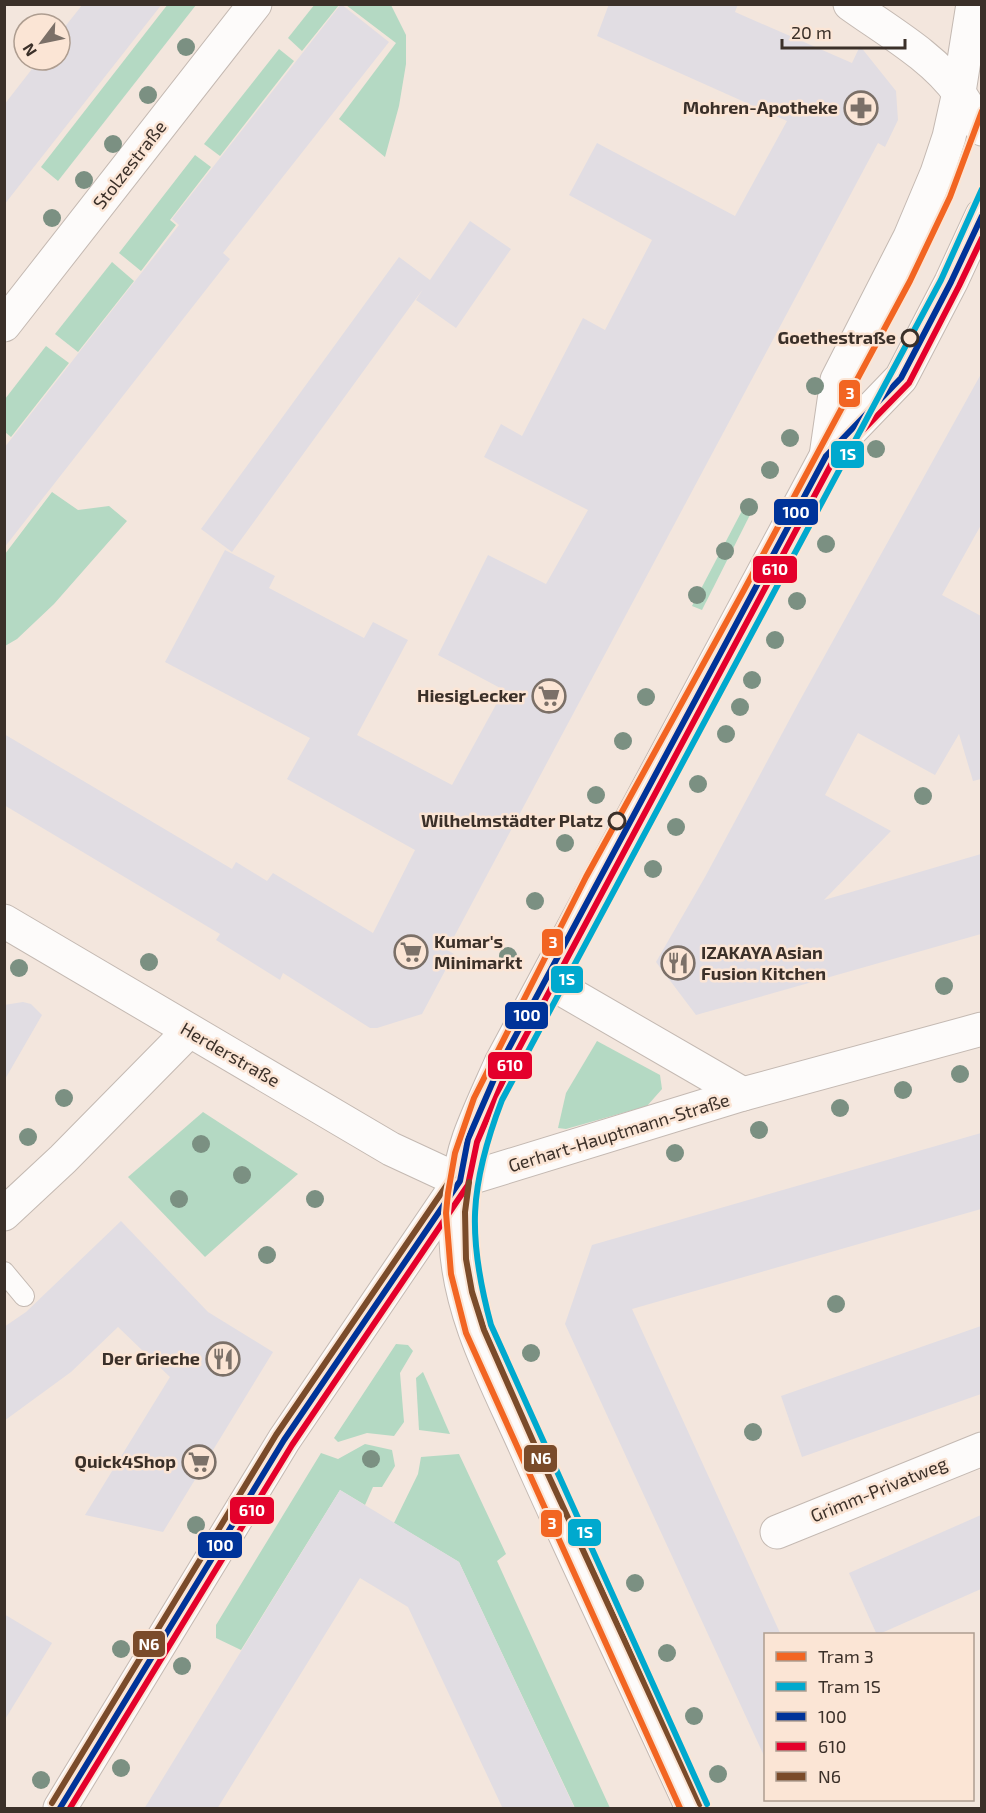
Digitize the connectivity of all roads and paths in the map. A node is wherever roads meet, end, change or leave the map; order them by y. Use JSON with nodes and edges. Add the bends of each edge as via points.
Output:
{"nodes":[{"id":1,"x":255,"y":4,"type":"edge"},
{"id":2,"x":850,"y":4,"type":"edge"},
{"id":3,"x":973,"y":4,"type":"edge"},
{"id":4,"x":958,"y":92,"type":"junction"},
{"id":5,"x":981,"y":129,"type":"edge"},
{"id":6,"x":981,"y":215,"type":"edge"},
{"id":7,"x":6,"y":320,"type":"edge"},
{"id":8,"x":826,"y":456,"type":"junction"},
{"id":9,"x":4,"y":921,"type":"edge"},
{"id":10,"x":546,"y":980,"type":"junction"},
{"id":11,"x":981,"y":1029,"type":"edge"},
{"id":12,"x":189,"y":1031,"type":"junction"},
{"id":13,"x":743,"y":1094,"type":"junction"},
{"id":14,"x":460,"y":1181,"type":"junction"},
{"id":15,"x":4,"y":1214,"type":"edge"},
{"id":16,"x":4,"y":1272,"type":"edge"},
{"id":17,"x":24,"y":1296,"type":"dead end"},
{"id":18,"x":981,"y":1449,"type":"edge"},
{"id":19,"x":777,"y":1532,"type":"dead end"},
{"id":20,"x":60,"y":1809,"type":"edge"},
{"id":21,"x":692,"y":1809,"type":"edge"}],
"edges":[{"from":1,"to":7,"type":"street","name":"Stolzestraße"},
{"from":2,"to":4,"type":"street","via":[[940,72]]},
{"from":3,"to":4,"type":"street"},
{"from":4,"to":5,"type":"street"},
{"from":4,"to":8,"type":"street","via":[[949,137],[924,207],[837,380]]},
{"from":6,"to":8,"type":"street","via":[[901,378]]},
{"from":8,"to":10,"type":"street"},
{"from":9,"to":12,"type":"street","name":"Herderstraße"},
{"from":10,"to":13,"type":"street","name":"Gerhart-Hauptmann-Straße"},
{"from":10,"to":14,"type":"street","via":[[474,1125]]},
{"from":11,"to":13,"type":"street","name":"Gerhart-Hauptmann-Straße"},
{"from":12,"to":14,"type":"street","name":"Herderstraße","via":[[391,1149]]},
{"from":12,"to":15,"type":"street"},
{"from":13,"to":14,"type":"street","name":"Gerhart-Hauptmann-Straße"},
{"from":14,"to":20,"type":"street","via":[[284,1440]]},
{"from":14,"to":21,"type":"street","via":[[457,1260],[472,1322]]},
{"from":16,"to":17,"type":"lane"},
{"from":18,"to":19,"type":"street","name":"Grimm-Privatweg"}]}
